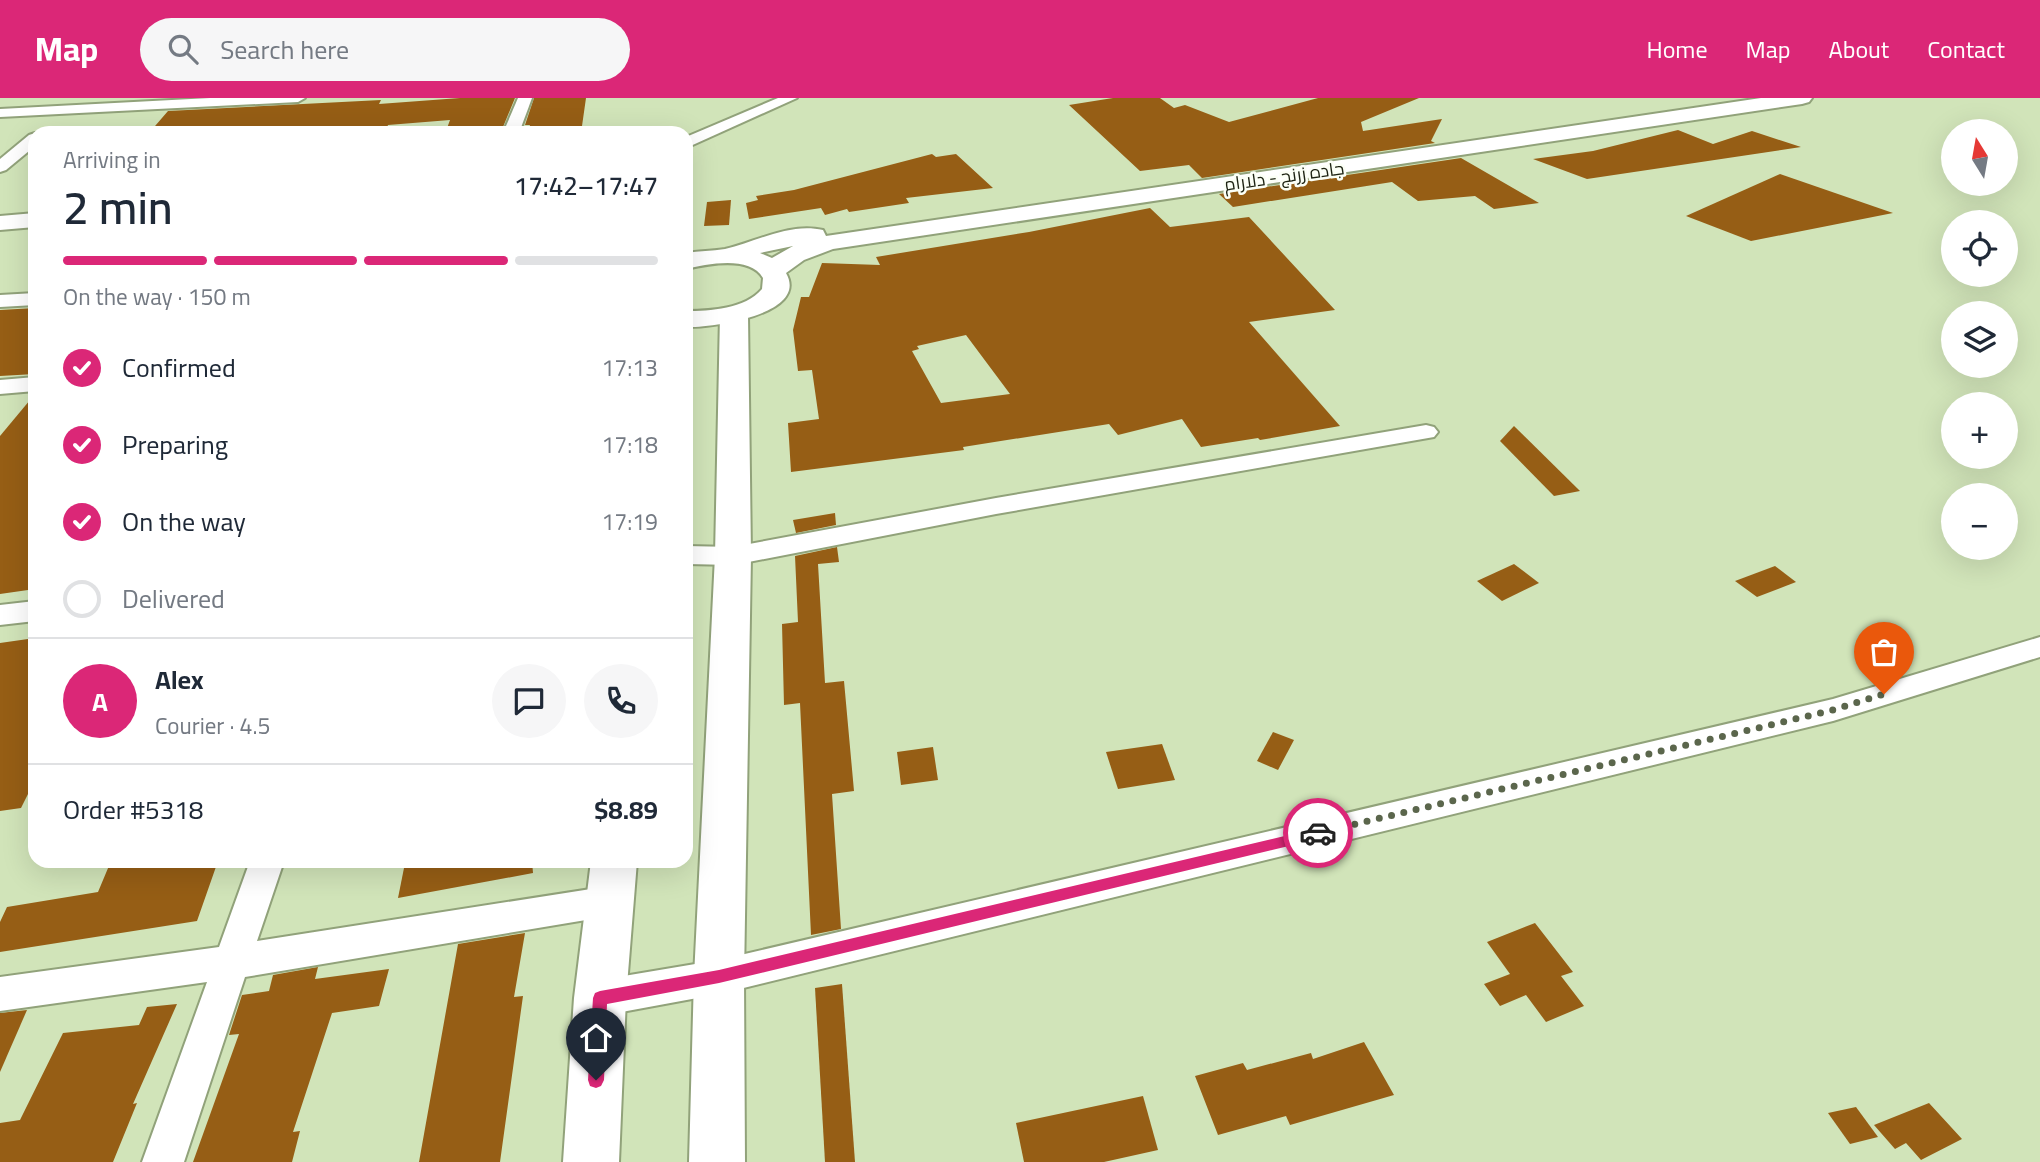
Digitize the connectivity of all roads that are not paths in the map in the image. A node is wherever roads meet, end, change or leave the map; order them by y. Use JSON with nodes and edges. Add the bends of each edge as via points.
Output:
{"nodes":[{"id":1,"x":82,"y":98,"type":"edge"},
{"id":2,"x":298,"y":98,"type":"edge"},
{"id":3,"x":525,"y":98,"type":"edge"},
{"id":4,"x":790,"y":98,"type":"edge"},
{"id":5,"x":1733,"y":98,"type":"edge"},
{"id":6,"x":1802,"y":98,"type":"edge"},
{"id":7,"x":1752,"y":101,"type":"edge"},
{"id":8,"x":69,"y":109,"type":"junction"},
{"id":9,"x":0,"y":113,"type":"edge"},
{"id":10,"x":49,"y":126,"type":"edge"},
{"id":11,"x":514,"y":126,"type":"edge"},
{"id":12,"x":693,"y":139,"type":"edge"},
{"id":13,"x":28,"y":144,"type":"edge"},
{"id":14,"x":0,"y":167,"type":"edge"},
{"id":15,"x":28,"y":210,"type":"edge"},
{"id":16,"x":0,"y":212,"type":"edge"},
{"id":17,"x":28,"y":221,"type":"edge"},
{"id":18,"x":0,"y":223,"type":"edge"},
{"id":19,"x":693,"y":248,"type":"edge"},
{"id":20,"x":724,"y":256,"type":"junction"},
{"id":21,"x":693,"y":260,"type":"edge"},
{"id":22,"x":773,"y":271,"type":"junction"},
{"id":23,"x":28,"y":299,"type":"edge"},
{"id":24,"x":0,"y":301,"type":"edge"},
{"id":25,"x":734,"y":315,"type":"junction"},
{"id":26,"x":693,"y":319,"type":"edge"},
{"id":27,"x":28,"y":385,"type":"edge"},
{"id":28,"x":0,"y":387,"type":"edge"},
{"id":29,"x":1426,"y":432,"type":"dead end"},
{"id":30,"x":693,"y":555,"type":"edge"},
{"id":31,"x":733,"y":556,"type":"junction"},
{"id":32,"x":28,"y":612,"type":"edge"},
{"id":33,"x":0,"y":615,"type":"edge"},
{"id":34,"x":2040,"y":647,"type":"edge"},
{"id":35,"x":265,"y":868,"type":"edge"},
{"id":36,"x":612,"y":881,"type":"edge"},
{"id":37,"x":233,"y":962,"type":"junction"},
{"id":38,"x":719,"y":976,"type":"junction"},
{"id":39,"x":0,"y":994,"type":"edge"},
{"id":40,"x":600,"y":998,"type":"junction"},
{"id":41,"x":163,"y":1162,"type":"edge"},
{"id":42,"x":591,"y":1162,"type":"edge"},
{"id":43,"x":718,"y":1162,"type":"edge"}],
"edges":[{"from":1,"to":8,"type":"street"},
{"from":2,"to":8,"type":"street"},
{"from":3,"to":11,"type":"street"},
{"from":4,"to":12,"type":"street","via":[[740,111]]},
{"from":5,"to":20,"type":"main road","name":"جاده زرنج - دلارام","via":[[784,239]]},
{"from":6,"to":7,"type":"main road","name":"جاده زرنج - دلارام"},
{"from":7,"to":22,"type":"main road","name":"جاده زرنج - دلارام","via":[[834,242],[800,251]]},
{"from":8,"to":9,"type":"street"},
{"from":8,"to":10,"type":"street"},
{"from":13,"to":14,"type":"street"},
{"from":15,"to":16,"type":"main road"},
{"from":17,"to":18,"type":"main road"},
{"from":19,"to":20,"type":"main road"},
{"from":20,"to":21,"type":"main road"},
{"from":20,"to":22,"type":"main road","via":[[763,263]]},
{"from":22,"to":25,"type":"main road","via":[[775,290]]},
{"from":23,"to":24,"type":"street"},
{"from":25,"to":26,"type":"main road"},
{"from":25,"to":31,"type":"main road"},
{"from":27,"to":28,"type":"street"},
{"from":29,"to":31,"type":"street"},
{"from":30,"to":31,"type":"street"},
{"from":31,"to":38,"type":"main road"},
{"from":32,"to":33,"type":"street"},
{"from":34,"to":38,"type":"street","via":[[1833,710]]},
{"from":35,"to":37,"type":"street"},
{"from":36,"to":37,"type":"street"},
{"from":36,"to":40,"type":"main road"},
{"from":37,"to":39,"type":"street"},
{"from":37,"to":41,"type":"street"},
{"from":38,"to":40,"type":"street"},
{"from":38,"to":43,"type":"main road"},
{"from":40,"to":42,"type":"main road"}]}
